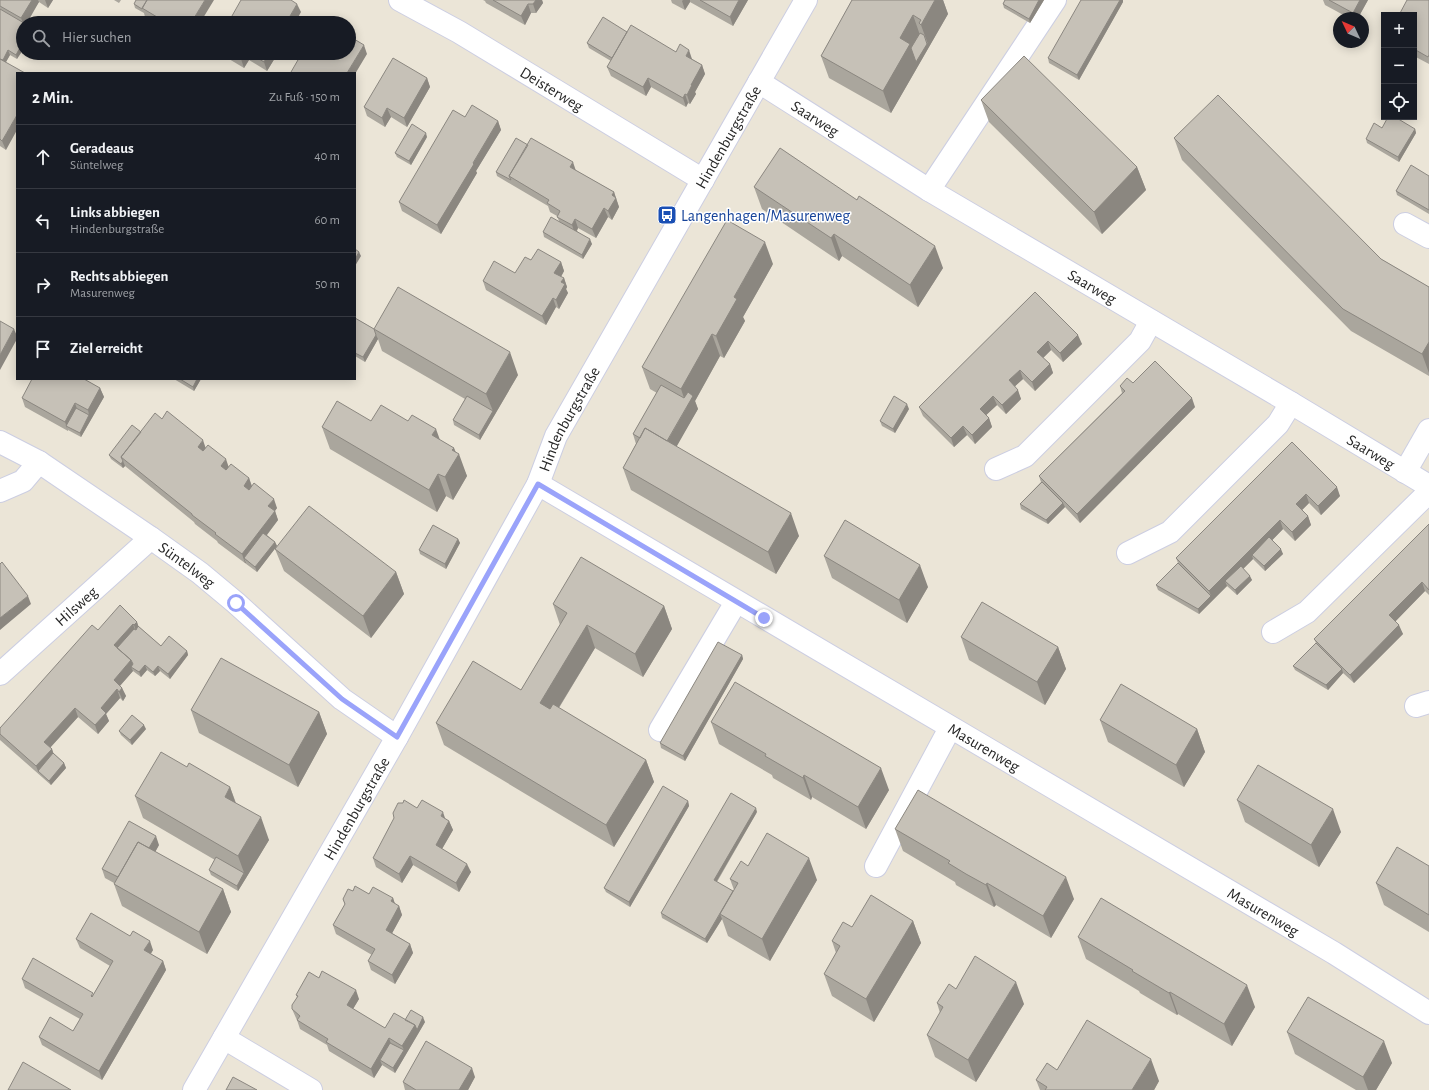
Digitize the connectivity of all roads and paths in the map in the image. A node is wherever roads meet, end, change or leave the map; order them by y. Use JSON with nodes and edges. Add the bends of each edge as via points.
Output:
{"nodes":[{"id":1,"x":400,"y":0,"type":"edge"},
{"id":2,"x":806,"y":0,"type":"edge"},
{"id":3,"x":1055,"y":0,"type":"edge"},
{"id":4,"x":759,"y":82,"type":"junction"},
{"id":5,"x":703,"y":180,"type":"junction"},
{"id":6,"x":929,"y":190,"type":"junction"},
{"id":7,"x":1405,"y":224,"type":"dead end"},
{"id":8,"x":1429,"y":237,"type":"edge"},
{"id":9,"x":1151,"y":321,"type":"junction"},
{"id":10,"x":1291,"y":403,"type":"junction"},
{"id":11,"x":1429,"y":430,"type":"edge"},
{"id":12,"x":0,"y":442,"type":"edge"},
{"id":13,"x":39,"y":462,"type":"junction"},
{"id":14,"x":996,"y":469,"type":"dead end"},
{"id":15,"x":1405,"y":472,"type":"junction"},
{"id":16,"x":538,"y":484,"type":"junction"},
{"id":17,"x":1429,"y":486,"type":"edge"},
{"id":18,"x":0,"y":491,"type":"edge"},
{"id":19,"x":1429,"y":492,"type":"edge"},
{"id":20,"x":151,"y":538,"type":"junction"},
{"id":21,"x":1128,"y":553,"type":"dead end"},
{"id":22,"x":736,"y":602,"type":"junction"},
{"id":23,"x":1273,"y":632,"type":"dead end"},
{"id":24,"x":0,"y":674,"type":"edge"},
{"id":25,"x":950,"y":728,"type":"junction"},
{"id":26,"x":660,"y":730,"type":"dead end"},
{"id":27,"x":397,"y":737,"type":"junction"},
{"id":28,"x":876,"y":866,"type":"dead end"},
{"id":29,"x":1429,"y":1013,"type":"edge"},
{"id":30,"x":224,"y":1038,"type":"junction"},
{"id":31,"x":194,"y":1090,"type":"edge"},
{"id":32,"x":311,"y":1090,"type":"edge"}],
"edges":[{"from":1,"to":5,"type":"street","name":"Deisterweg","via":[[459,32]]},
{"from":2,"to":4,"type":"street","name":"Hindenburgstraße"},
{"from":3,"to":6,"type":"street"},
{"from":4,"to":5,"type":"street","name":"Hindenburgstraße"},
{"from":4,"to":6,"type":"street","name":"Saarweg"},
{"from":5,"to":16,"type":"street","name":"Hindenburgstraße","via":[[556,436]]},
{"from":6,"to":9,"type":"street","name":"Saarweg"},
{"from":7,"to":8,"type":"street"},
{"from":9,"to":10,"type":"street","name":"Saarweg"},
{"from":9,"to":14,"type":"street","via":[[1140,341],[1025,456]]},
{"from":10,"to":15,"type":"street","name":"Saarweg"},
{"from":10,"to":21,"type":"street","via":[[1278,424],[1170,532]]},
{"from":11,"to":15,"type":"street"},
{"from":12,"to":13,"type":"street","name":"Süntelweg"},
{"from":13,"to":18,"type":"street","via":[[23,481]]},
{"from":13,"to":20,"type":"street","name":"Süntelweg"},
{"from":15,"to":17,"type":"street","name":"Saarweg"},
{"from":16,"to":22,"type":"street","name":"Masurenweg"},
{"from":16,"to":27,"type":"street","name":"Hindenburgstraße"},
{"from":19,"to":23,"type":"street","via":[[1307,612]]},
{"from":20,"to":24,"type":"street","name":"Hilsweg"},
{"from":20,"to":27,"type":"street","name":"Süntelweg","via":[[236,603],[342,699]]},
{"from":22,"to":25,"type":"street","name":"Masurenweg"},
{"from":22,"to":26,"type":"street"},
{"from":25,"to":28,"type":"street"},
{"from":25,"to":29,"type":"street","name":"Masurenweg","via":[[1334,953]]},
{"from":27,"to":30,"type":"street","name":"Hindenburgstraße"},
{"from":30,"to":31,"type":"street","name":"Hindenburgstraße"},
{"from":30,"to":32,"type":"street"}]}
